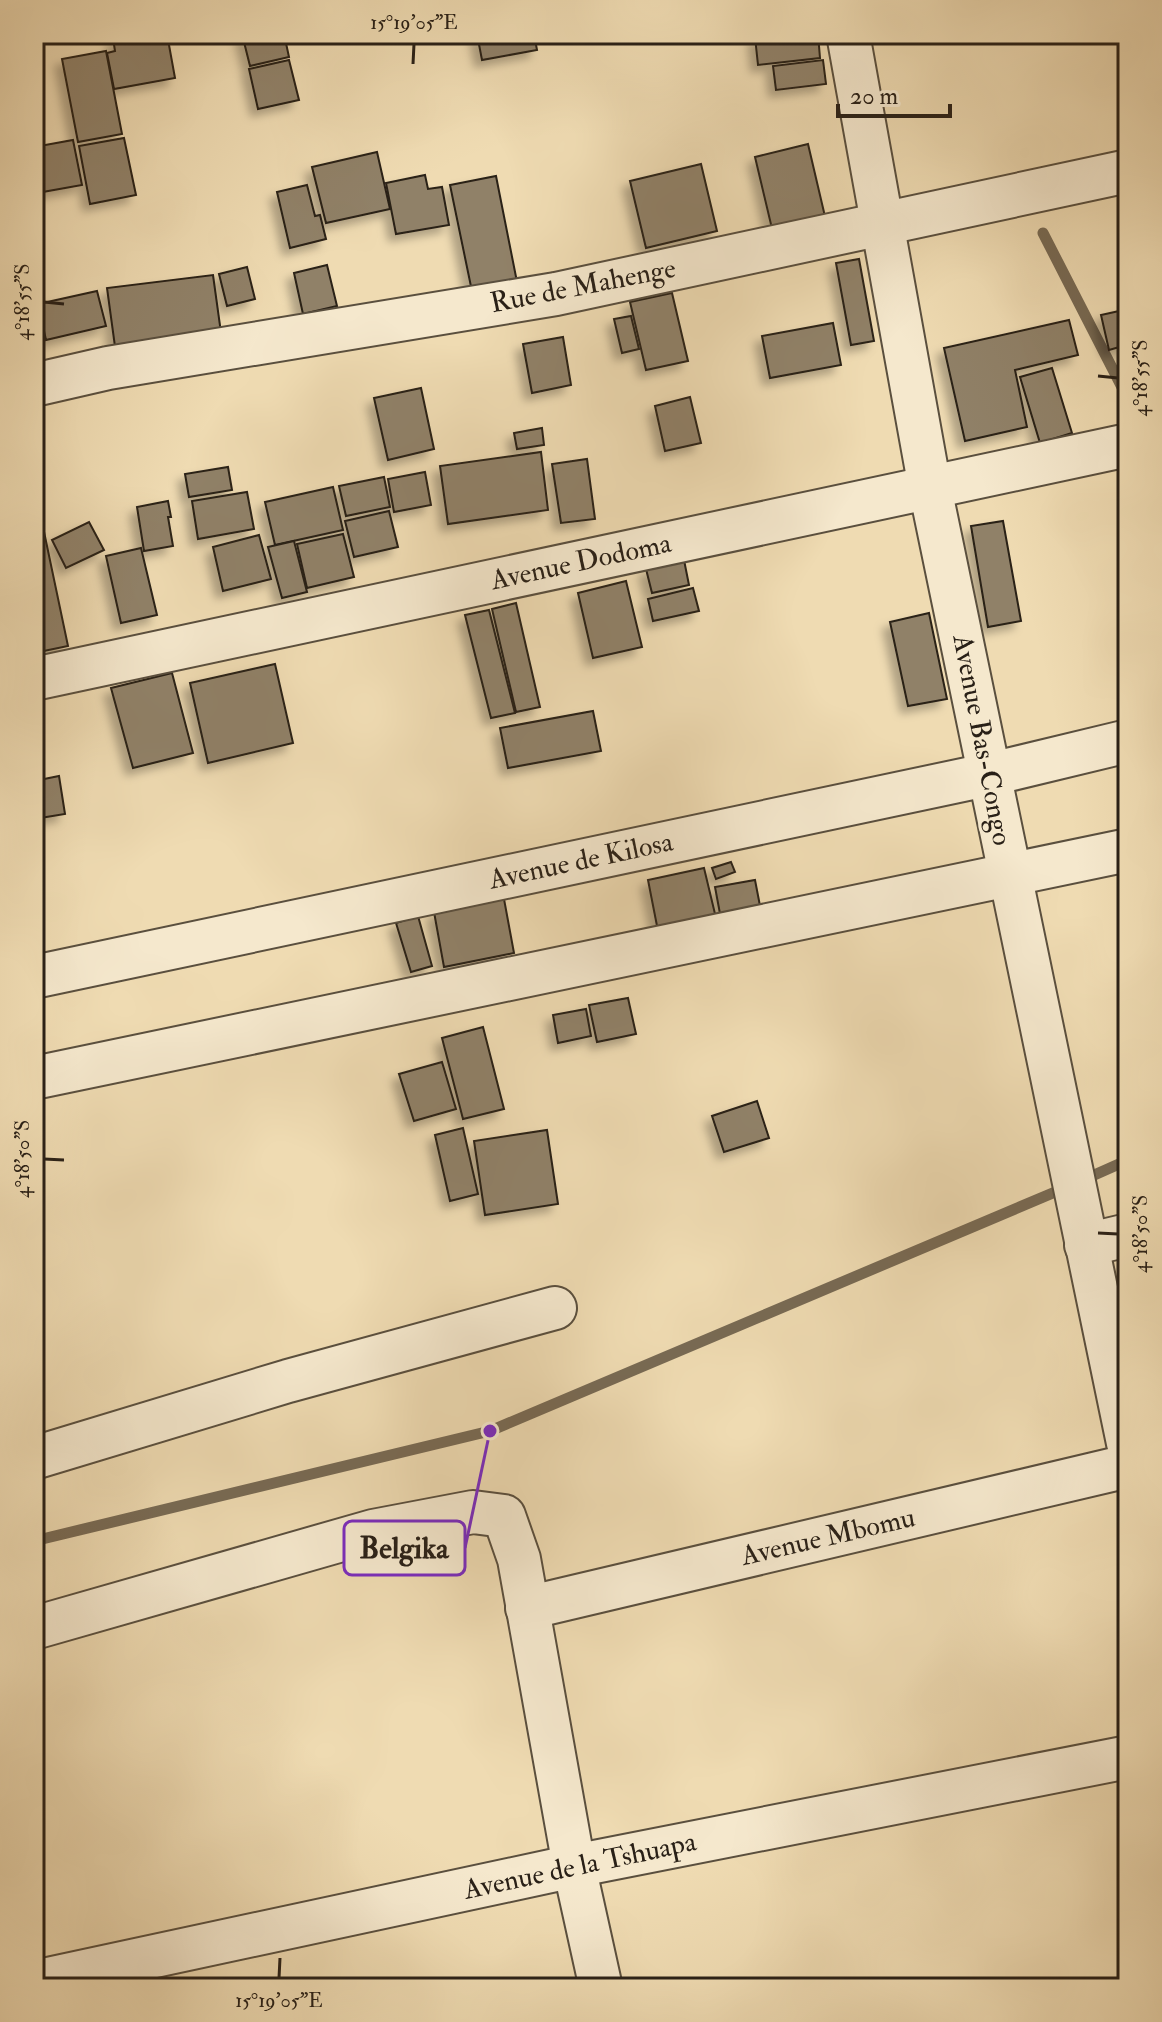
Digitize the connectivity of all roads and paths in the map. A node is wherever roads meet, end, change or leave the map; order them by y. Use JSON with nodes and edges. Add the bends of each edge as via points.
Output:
{"nodes":[{"id":1,"x":848,"y":34,"type":"edge"},
{"id":2,"x":1128,"y":171,"type":"edge"},
{"id":3,"x":880,"y":223,"type":"junction"},
{"id":4,"x":34,"y":385,"type":"edge"},
{"id":5,"x":1128,"y":445,"type":"edge"},
{"id":6,"x":930,"y":488,"type":"junction"},
{"id":7,"x":34,"y":679,"type":"edge"},
{"id":8,"x":1128,"y":741,"type":"edge"},
{"id":9,"x":991,"y":774,"type":"junction"},
{"id":10,"x":1128,"y":850,"type":"edge"},
{"id":11,"x":1008,"y":874,"type":"junction"},
{"id":12,"x":34,"y":977,"type":"edge"},
{"id":13,"x":34,"y":1078,"type":"edge"},
{"id":14,"x":1084,"y":1235,"type":"junction"},
{"id":15,"x":1128,"y":1235,"type":"edge"},
{"id":16,"x":555,"y":1308,"type":"dead end"},
{"id":17,"x":1128,"y":1443,"type":"edge"},
{"id":18,"x":34,"y":1458,"type":"edge"},
{"id":19,"x":1128,"y":1466,"type":"edge"},
{"id":20,"x":527,"y":1608,"type":"junction"},
{"id":21,"x":34,"y":1628,"type":"edge"},
{"id":22,"x":1128,"y":1757,"type":"edge"},
{"id":23,"x":574,"y":1866,"type":"junction"},
{"id":24,"x":34,"y":1982,"type":"edge"},
{"id":25,"x":601,"y":1988,"type":"edge"}],
"edges":[{"from":1,"to":3,"type":"street","name":"Avenue Bas-Congo"},
{"from":2,"to":3,"type":"street","name":"Rue de Mahenge"},
{"from":3,"to":4,"type":"street","name":"Rue de Mahenge","via":[[556,294],[108,368]]},
{"from":3,"to":6,"type":"street","name":"Avenue Bas-Congo"},
{"from":5,"to":6,"type":"street","name":"Avenue Dodoma"},
{"from":6,"to":7,"type":"street","name":"Avenue Dodoma"},
{"from":6,"to":9,"type":"street","name":"Avenue Bas-Congo"},
{"from":8,"to":9,"type":"street","name":"Avenue de Kilosa"},
{"from":9,"to":11,"type":"street","name":"Avenue Bas-Congo"},
{"from":9,"to":12,"type":"street","name":"Avenue de Kilosa"},
{"from":10,"to":11,"type":"street"},
{"from":11,"to":13,"type":"street"},
{"from":11,"to":14,"type":"street","name":"Avenue Bas-Congo"},
{"from":14,"to":15,"type":"street"},
{"from":14,"to":17,"type":"street","name":"Avenue Bas-Congo"},
{"from":16,"to":18,"type":"street"},
{"from":19,"to":20,"type":"street","name":"Avenue Mbomu"},
{"from":20,"to":21,"type":"street","via":[[519,1559],[504,1516],[473,1512],[373,1531]]},
{"from":20,"to":23,"type":"street"},
{"from":22,"to":23,"type":"street","name":"Avenue de la Tshuapa"},
{"from":23,"to":24,"type":"street","name":"Avenue de la Tshuapa"},
{"from":23,"to":25,"type":"street"}]}
